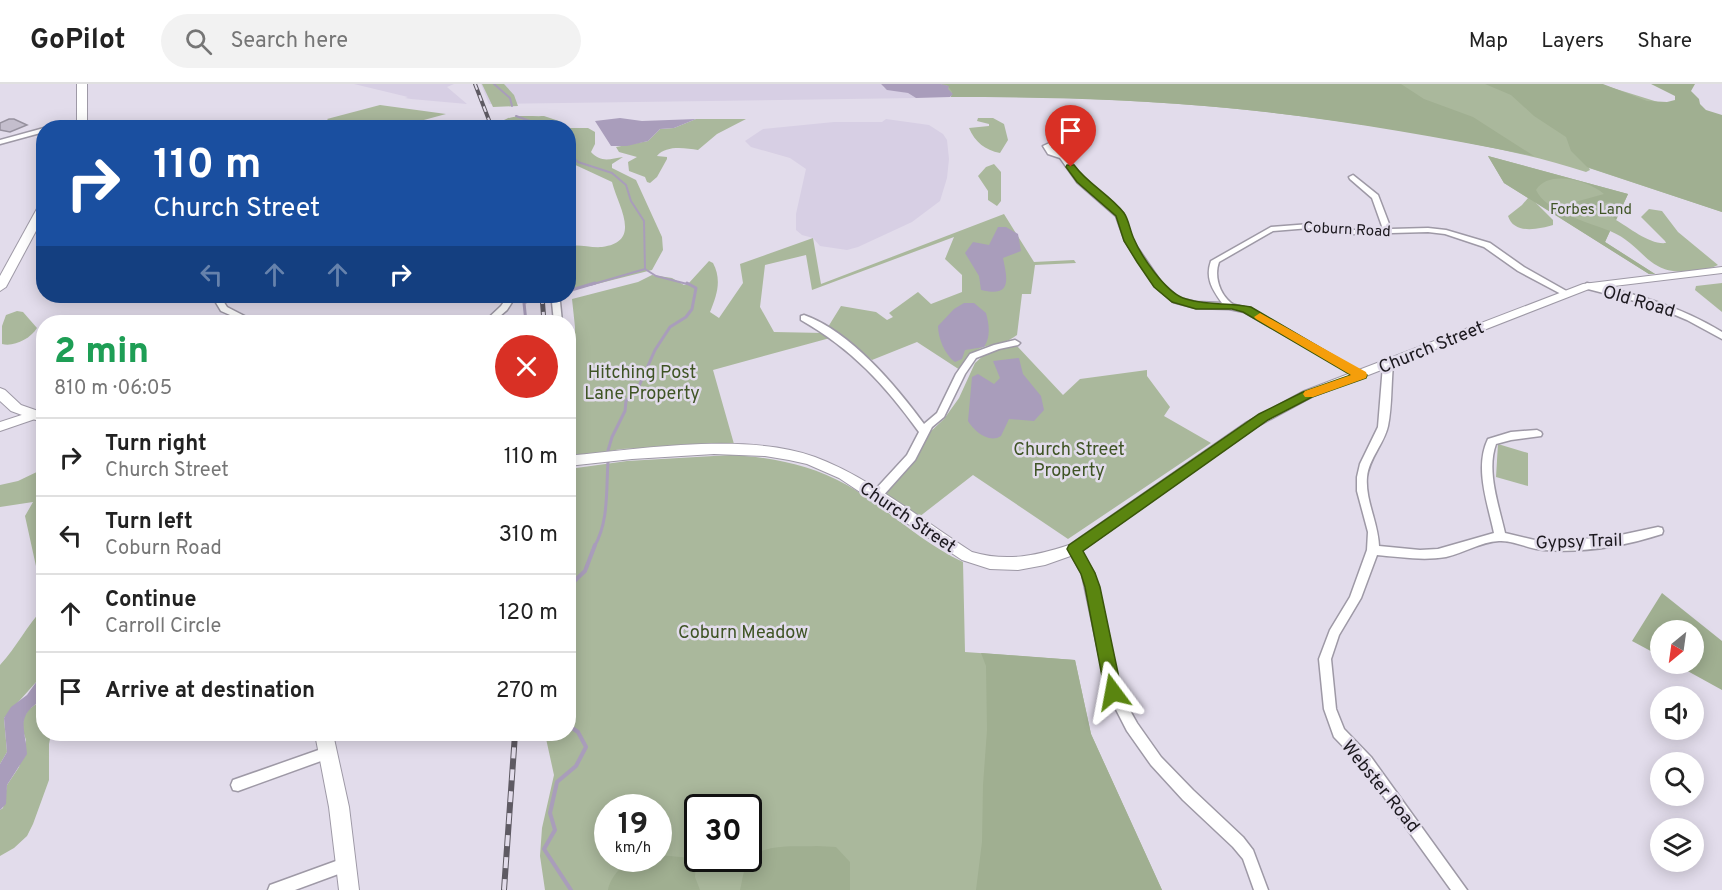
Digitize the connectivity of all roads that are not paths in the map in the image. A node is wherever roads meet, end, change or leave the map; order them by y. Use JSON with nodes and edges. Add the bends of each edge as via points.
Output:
{"nodes":[{"id":1,"x":82,"y":84,"type":"edge"},
{"id":2,"x":82,"y":120,"type":"edge"},
{"id":3,"x":36,"y":134,"type":"edge"},
{"id":4,"x":3,"y":141,"type":"edge"},
{"id":5,"x":1064,"y":156,"type":"dead end"},
{"id":6,"x":1353,"y":177,"type":"dead end"},
{"id":7,"x":36,"y":220,"type":"edge"},
{"id":8,"x":1388,"y":232,"type":"junction"},
{"id":9,"x":1722,"y":270,"type":"edge"},
{"id":10,"x":1587,"y":286,"type":"junction"},
{"id":11,"x":0,"y":287,"type":"edge"},
{"id":12,"x":1566,"y":293,"type":"junction"},
{"id":13,"x":220,"y":303,"type":"edge"},
{"id":14,"x":507,"y":303,"type":"edge"},
{"id":15,"x":1229,"y":306,"type":"junction"},
{"id":16,"x":237,"y":315,"type":"edge"},
{"id":17,"x":496,"y":315,"type":"edge"},
{"id":18,"x":804,"y":318,"type":"dead end"},
{"id":19,"x":1722,"y":336,"type":"edge"},
{"id":20,"x":1016,"y":343,"type":"dead end"},
{"id":21,"x":1388,"y":365,"type":"junction"},
{"id":22,"x":1361,"y":375,"type":"junction"},
{"id":23,"x":0,"y":393,"type":"edge"},
{"id":24,"x":16,"y":408,"type":"junction"},
{"id":25,"x":36,"y":415,"type":"edge"},
{"id":26,"x":36,"y":417,"type":"edge"},
{"id":27,"x":0,"y":425,"type":"edge"},
{"id":28,"x":924,"y":432,"type":"junction"},
{"id":29,"x":1537,"y":434,"type":"dead end"},
{"id":30,"x":576,"y":460,"type":"edge"},
{"id":31,"x":877,"y":495,"type":"junction"},
{"id":32,"x":1658,"y":531,"type":"dead end"},
{"id":33,"x":1500,"y":537,"type":"junction"},
{"id":34,"x":1074,"y":549,"type":"junction"},
{"id":35,"x":1373,"y":550,"type":"junction"},
{"id":36,"x":325,"y":743,"type":"edge"},
{"id":37,"x":238,"y":785,"type":"dead end"},
{"id":38,"x":347,"y":864,"type":"junction"},
{"id":39,"x":275,"y":890,"type":"edge"},
{"id":40,"x":349,"y":890,"type":"edge"},
{"id":41,"x":1261,"y":890,"type":"edge"},
{"id":42,"x":1460,"y":890,"type":"edge"}],
"edges":[{"from":1,"to":2,"type":"main road"},
{"from":3,"to":4,"type":"street"},
{"from":5,"to":15,"type":"street","via":[[1080,180],[1120,215],[1129,241],[1167,293],[1176,300],[1196,305]]},
{"from":6,"to":8,"type":"street","via":[[1375,197]]},
{"from":7,"to":11,"type":"main road"},
{"from":8,"to":12,"type":"street","name":"Coburn Road","via":[[1428,230],[1464,237],[1487,245],[1521,270]]},
{"from":8,"to":15,"type":"street","name":"Coburn Road","via":[[1310,226],[1271,229],[1215,261],[1211,271],[1213,282]]},
{"from":9,"to":10,"type":"street","name":"Church Street"},
{"from":10,"to":12,"type":"street","name":"Church Street"},
{"from":10,"to":19,"type":"street","name":"Old Road","via":[[1662,304]]},
{"from":12,"to":21,"type":"street","name":"Church Street"},
{"from":13,"to":16,"type":"street"},
{"from":14,"to":17,"type":"street"},
{"from":15,"to":22,"type":"street","via":[[1247,310]]},
{"from":18,"to":28,"type":"street","via":[[832,332],[877,371]]},
{"from":20,"to":28,"type":"street","via":[[974,356],[940,416]]},
{"from":21,"to":22,"type":"street","name":"Church Street"},
{"from":21,"to":35,"type":"street","name":"Webster Road","via":[[1383,427],[1362,477],[1374,532]]},
{"from":22,"to":34,"type":"street","name":"Church Street","via":[[1300,398],[1264,417]]},
{"from":23,"to":24,"type":"main road"},
{"from":24,"to":25,"type":"main road"},
{"from":24,"to":27,"type":"street"},
{"from":26,"to":27,"type":"street"},
{"from":28,"to":31,"type":"street","via":[[911,457]]},
{"from":29,"to":33,"type":"street","via":[[1511,436],[1492,442],[1488,448]]},
{"from":30,"to":31,"type":"street","name":"Church Street","via":[[686,450],[765,451],[828,467]]},
{"from":31,"to":34,"type":"street","name":"Church Street","via":[[955,550],[978,560],[1017,564]]},
{"from":32,"to":33,"type":"street","name":"Gypsy Trail","via":[[1633,538],[1542,546]]},
{"from":33,"to":35,"type":"street","name":"Gypsy Trail","via":[[1426,555]]},
{"from":34,"to":41,"type":"street","via":[[1092,587],[1113,692],[1131,727],[1156,761],[1238,842],[1248,855]]},
{"from":35,"to":42,"type":"street","name":"Webster Road","via":[[1356,598],[1334,634],[1325,659],[1330,709],[1339,733],[1366,761]]},
{"from":36,"to":37,"type":"street"},
{"from":36,"to":38,"type":"main road"},
{"from":38,"to":39,"type":"street"},
{"from":38,"to":40,"type":"main road"}]}
